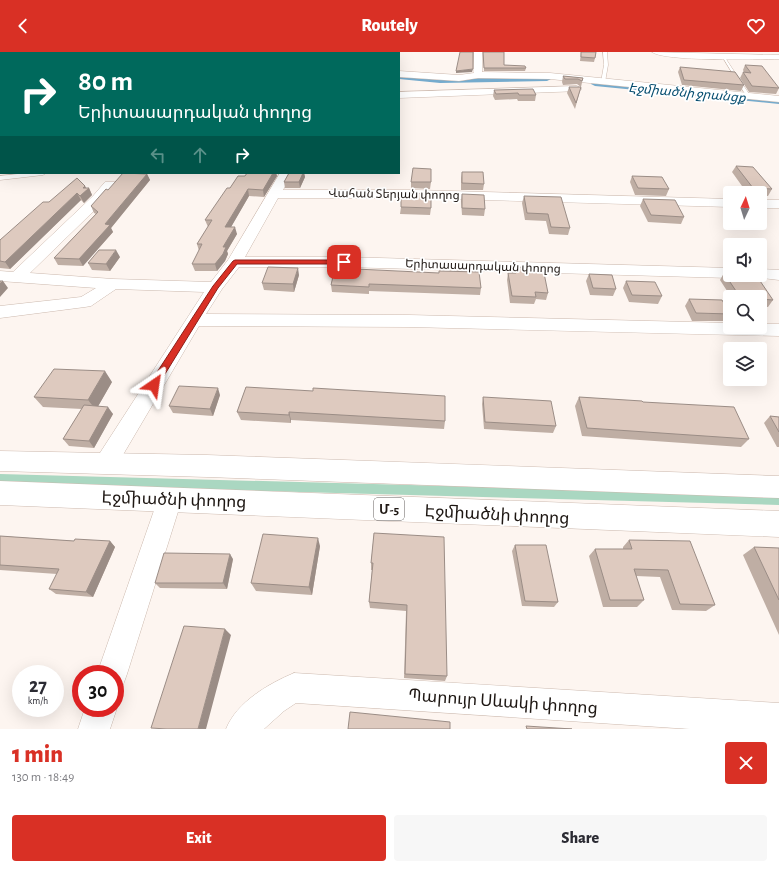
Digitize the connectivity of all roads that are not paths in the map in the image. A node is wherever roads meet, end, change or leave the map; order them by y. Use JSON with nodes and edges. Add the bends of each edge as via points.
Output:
{"nodes":[{"id":1,"x":478,"y":52,"type":"edge"},
{"id":2,"x":605,"y":52,"type":"edge"},
{"id":3,"x":656,"y":52,"type":"edge"},
{"id":4,"x":723,"y":57,"type":"junction"},
{"id":5,"x":779,"y":57,"type":"edge"},
{"id":6,"x":400,"y":74,"type":"edge"},
{"id":7,"x":478,"y":75,"type":"junction"},
{"id":8,"x":603,"y":82,"type":"junction"},
{"id":9,"x":400,"y":95,"type":"edge"},
{"id":10,"x":749,"y":96,"type":"junction"},
{"id":11,"x":779,"y":99,"type":"edge"},
{"id":12,"x":779,"y":104,"type":"edge"},
{"id":13,"x":34,"y":174,"type":"edge"},
{"id":14,"x":285,"y":174,"type":"edge"},
{"id":15,"x":0,"y":178,"type":"edge"},
{"id":16,"x":110,"y":186,"type":"edge"},
{"id":17,"x":273,"y":194,"type":"junction"},
{"id":18,"x":723,"y":203,"type":"edge"},
{"id":19,"x":767,"y":204,"type":"edge"},
{"id":20,"x":779,"y":204,"type":"edge"},
{"id":21,"x":235,"y":262,"type":"junction"},
{"id":22,"x":723,"y":273,"type":"edge"},
{"id":23,"x":767,"y":274,"type":"edge"},
{"id":24,"x":779,"y":275,"type":"edge"},
{"id":25,"x":0,"y":276,"type":"edge"},
{"id":26,"x":17,"y":277,"type":"junction"},
{"id":27,"x":113,"y":284,"type":"junction"},
{"id":28,"x":215,"y":287,"type":"junction"},
{"id":29,"x":0,"y":312,"type":"edge"},
{"id":30,"x":194,"y":320,"type":"junction"},
{"id":31,"x":779,"y":330,"type":"edge"},
{"id":32,"x":0,"y":461,"type":"edge"},
{"id":33,"x":106,"y":463,"type":"junction"},
{"id":34,"x":779,"y":487,"type":"edge"},
{"id":35,"x":0,"y":493,"type":"edge"},
{"id":36,"x":170,"y":499,"type":"junction"},
{"id":37,"x":779,"y":524,"type":"edge"},
{"id":38,"x":115,"y":665,"type":"edge"},
{"id":39,"x":98,"y":717,"type":"edge"},
{"id":40,"x":779,"y":719,"type":"edge"},
{"id":41,"x":94,"y":729,"type":"edge"},
{"id":42,"x":242,"y":729,"type":"edge"}],
"edges":[{"from":1,"to":7,"type":"street"},
{"from":2,"to":8,"type":"lane"},
{"from":3,"to":4,"type":"street"},
{"from":4,"to":5,"type":"street"},
{"from":4,"to":10,"type":"lane"},
{"from":6,"to":7,"type":"street","via":[[460,78]]},
{"from":7,"to":8,"type":"street","via":[[550,76]]},
{"from":8,"to":10,"type":"street"},
{"from":9,"to":12,"type":"street","via":[[594,88]]},
{"from":10,"to":11,"type":"street"},
{"from":13,"to":15,"type":"lane"},
{"from":14,"to":17,"type":"street"},
{"from":16,"to":26,"type":"street"},
{"from":17,"to":18,"type":"street","name":"Վահան Տերյան փողոց","via":[[363,192]]},
{"from":17,"to":21,"type":"street"},
{"from":19,"to":20,"type":"street"},
{"from":21,"to":22,"type":"street","name":"Երիտասարդական փողոց","via":[[344,262]]},
{"from":21,"to":28,"type":"street"},
{"from":23,"to":24,"type":"street"},
{"from":25,"to":26,"type":"street"},
{"from":26,"to":27,"type":"street"},
{"from":27,"to":28,"type":"street"},
{"from":27,"to":29,"type":"street","via":[[85,302]]},
{"from":28,"to":30,"type":"street"},
{"from":30,"to":31,"type":"street","via":[[409,321]]},
{"from":30,"to":33,"type":"street"},
{"from":32,"to":33,"type":"highway"},
{"from":33,"to":34,"type":"highway"},
{"from":35,"to":36,"type":"highway","name":"Էջմիածնի փողոց","number":"Մ-5"},
{"from":36,"to":37,"type":"highway","name":"Էջմիածնի փողոց","number":"Մ-5","via":[[566,518]]},
{"from":36,"to":38,"type":"street"},
{"from":39,"to":41,"type":"street"},
{"from":40,"to":42,"type":"street","name":"Պարույր Սևակի փողոց","via":[[294,688],[280,694]]}]}
